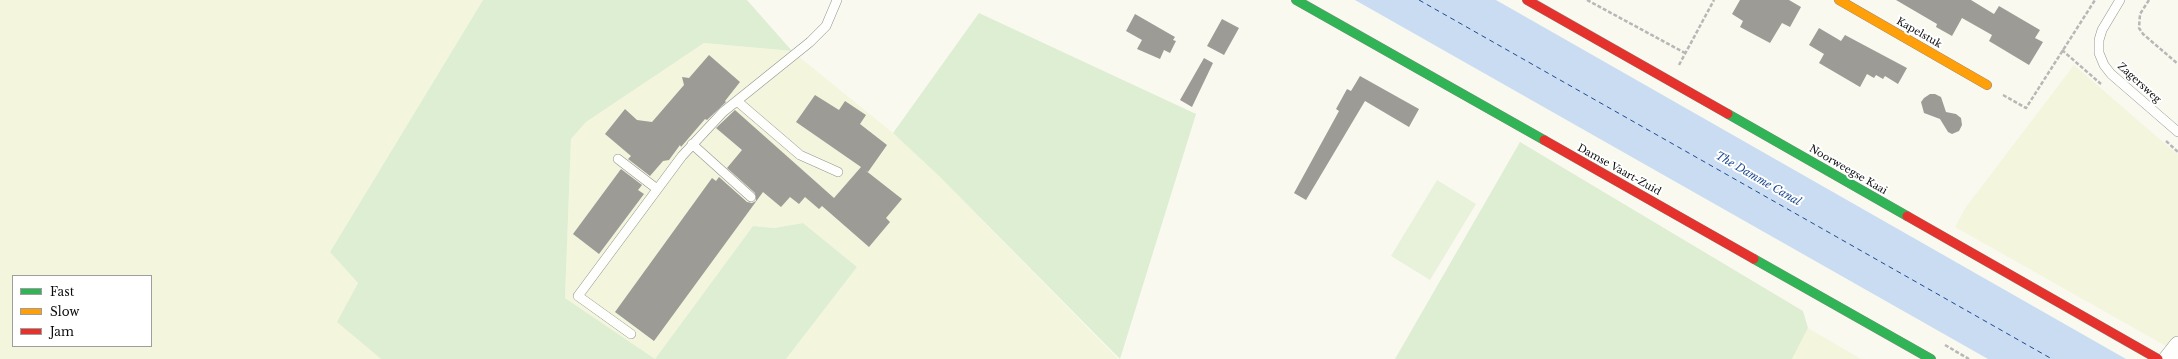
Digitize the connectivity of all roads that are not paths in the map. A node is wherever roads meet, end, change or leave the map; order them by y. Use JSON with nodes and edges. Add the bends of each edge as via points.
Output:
{"nodes":[{"id":1,"x":837,"y":0,"type":"edge"},
{"id":2,"x":1296,"y":0,"type":"edge"},
{"id":3,"x":1527,"y":0,"type":"edge"},
{"id":4,"x":1839,"y":0,"type":"edge"},
{"id":5,"x":2120,"y":0,"type":"edge"},
{"id":6,"x":1987,"y":85,"type":"road end"},
{"id":7,"x":736,"y":101,"type":"junction"},
{"id":8,"x":2178,"y":132,"type":"edge"},
{"id":9,"x":692,"y":144,"type":"junction"},
{"id":10,"x":618,"y":159,"type":"dead end"},
{"id":11,"x":838,"y":172,"type":"dead end"},
{"id":12,"x":657,"y":189,"type":"junction"},
{"id":13,"x":751,"y":197,"type":"dead end"},
{"id":14,"x":631,"y":334,"type":"dead end"},
{"id":15,"x":2178,"y":345,"type":"edge"},
{"id":16,"x":1931,"y":359,"type":"edge"},
{"id":17,"x":2158,"y":359,"type":"edge"},
{"id":18,"x":2166,"y":359,"type":"edge"}],
"edges":[{"from":1,"to":7,"type":"lane","via":[[826,26],[810,42]]},
{"from":2,"to":16,"type":"street","name":"Damse Vaart-Zuid"},
{"from":3,"to":17,"type":"street","name":"Noorweegse Kaai"},
{"from":4,"to":6,"type":"street","name":"Kapelstuk"},
{"from":5,"to":8,"type":"lane","name":"Zagersweg","via":[[2102,30],[2099,53],[2111,74]]},
{"from":7,"to":9,"type":"lane"},
{"from":7,"to":11,"type":"lane","via":[[800,155]]},
{"from":9,"to":12,"type":"lane"},
{"from":9,"to":13,"type":"lane"},
{"from":10,"to":12,"type":"lane"},
{"from":12,"to":14,"type":"lane","via":[[578,296]]},
{"from":15,"to":18,"type":"street"}]}
